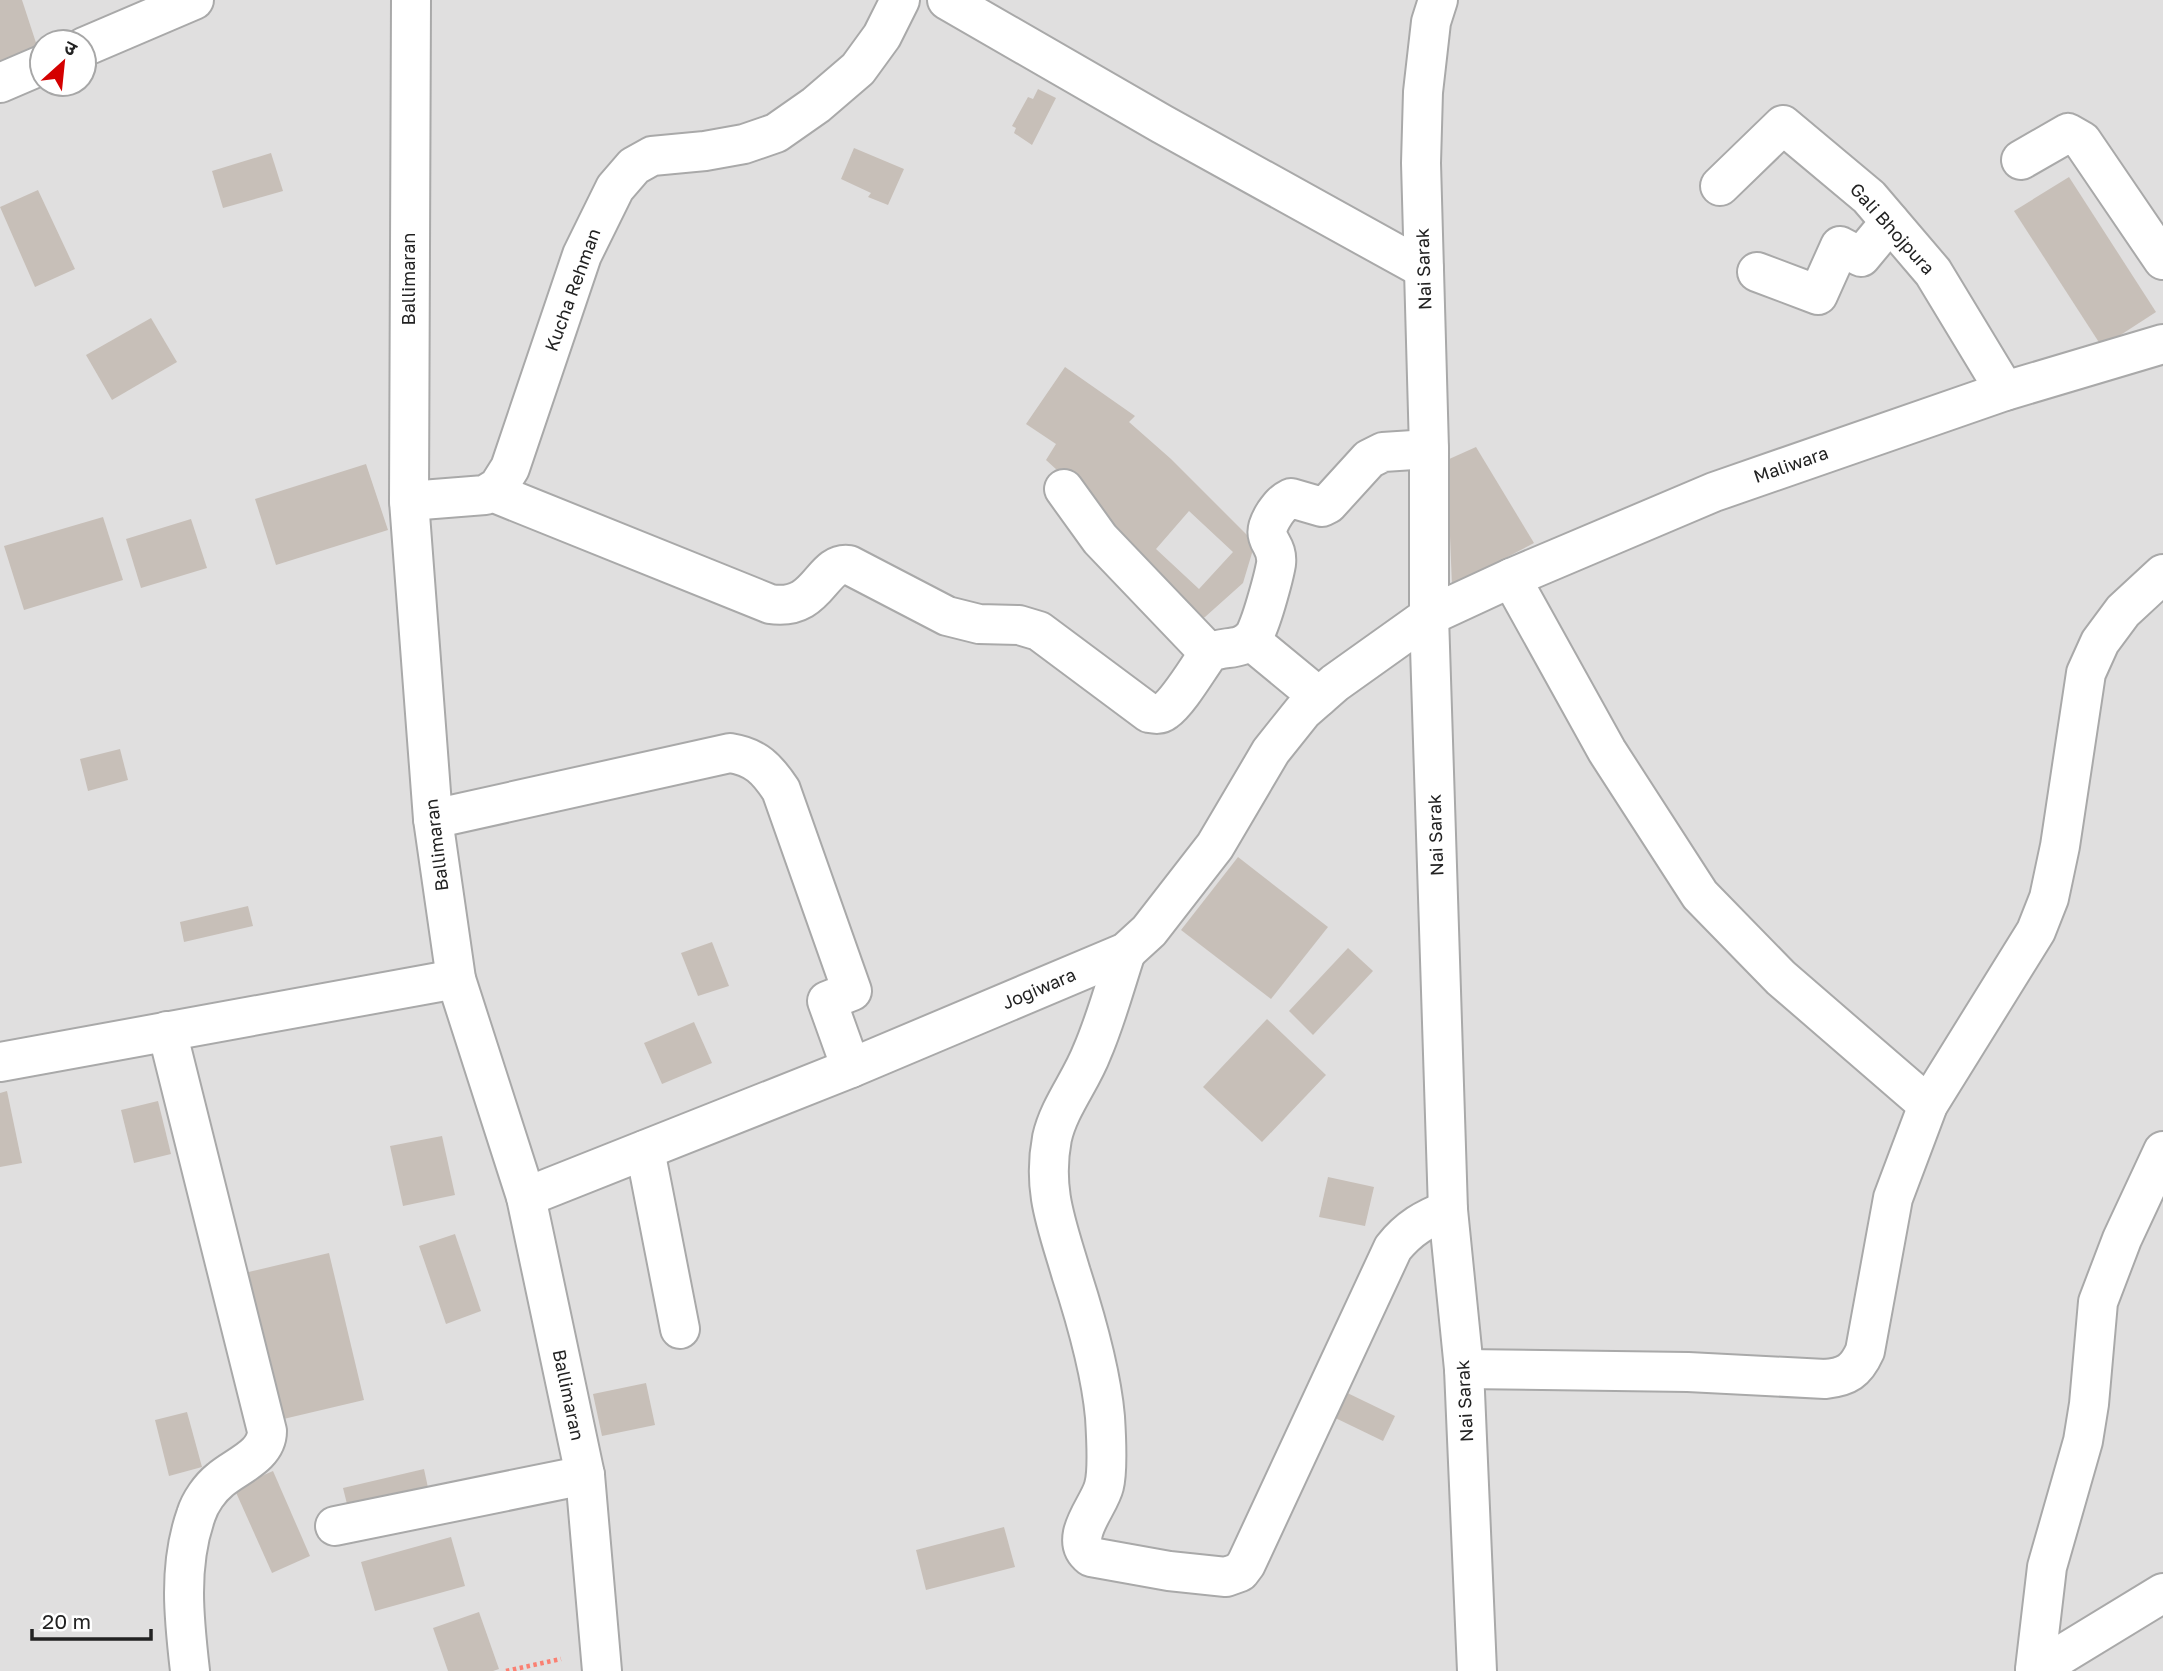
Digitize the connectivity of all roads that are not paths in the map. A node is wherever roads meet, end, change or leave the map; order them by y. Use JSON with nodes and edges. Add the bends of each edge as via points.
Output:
{"nodes":[{"id":1,"x":194,"y":0,"type":"edge"},
{"id":2,"x":411,"y":0,"type":"edge"},
{"id":3,"x":900,"y":0,"type":"edge"},
{"id":4,"x":947,"y":0,"type":"edge"},
{"id":5,"x":1437,"y":0,"type":"edge"},
{"id":6,"x":98,"y":41,"type":"edge"},
{"id":7,"x":28,"y":71,"type":"edge"},
{"id":8,"x":0,"y":83,"type":"edge"},
{"id":9,"x":2021,"y":160,"type":"dead end"},
{"id":10,"x":1720,"y":186,"type":"dead end"},
{"id":11,"x":1890,"y":222,"type":"junction"},
{"id":12,"x":2163,"y":260,"type":"edge"},
{"id":13,"x":1423,"y":269,"type":"junction"},
{"id":14,"x":1757,"y":272,"type":"dead end"},
{"id":15,"x":2163,"y":344,"type":"edge"},
{"id":16,"x":2004,"y":391,"type":"junction"},
{"id":17,"x":1429,"y":449,"type":"junction"},
{"id":18,"x":1064,"y":489,"type":"dead end"},
{"id":19,"x":492,"y":492,"type":"junction"},
{"id":20,"x":409,"y":501,"type":"junction"},
{"id":21,"x":2163,"y":574,"type":"edge"},
{"id":22,"x":1511,"y":578,"type":"junction"},
{"id":23,"x":1429,"y":615,"type":"junction"},
{"id":24,"x":1250,"y":640,"type":"junction"},
{"id":25,"x":1209,"y":653,"type":"junction"},
{"id":26,"x":1319,"y":697,"type":"junction"},
{"id":27,"x":433,"y":820,"type":"junction"},
{"id":28,"x":1126,"y":952,"type":"junction"},
{"id":29,"x":456,"y":979,"type":"junction"},
{"id":30,"x":167,"y":1031,"type":"junction"},
{"id":31,"x":0,"y":1062,"type":"edge"},
{"id":32,"x":851,"y":1068,"type":"junction"},
{"id":33,"x":1928,"y":1105,"type":"junction"},
{"id":34,"x":645,"y":1150,"type":"junction"},
{"id":35,"x":2163,"y":1151,"type":"edge"},
{"id":36,"x":526,"y":1197,"type":"junction"},
{"id":37,"x":1448,"y":1210,"type":"junction"},
{"id":38,"x":680,"y":1329,"type":"dead end"},
{"id":39,"x":1464,"y":1369,"type":"junction"},
{"id":40,"x":585,"y":1475,"type":"junction"},
{"id":41,"x":335,"y":1526,"type":"dead end"},
{"id":42,"x":2163,"y":1592,"type":"edge"},
{"id":43,"x":601,"y":1661,"type":"edge"},
{"id":44,"x":2035,"y":1670,"type":"edge"},
{"id":45,"x":190,"y":1671,"type":"edge"},
{"id":46,"x":1476,"y":1671,"type":"edge"}],
"edges":[{"from":1,"to":6,"type":"street"},
{"from":2,"to":20,"type":"street","name":"Ballimaran"},
{"from":3,"to":19,"type":"street","name":"Kucha Rehman","via":[[858,69],[776,133],[731,146],[652,156],[634,166],[615,188],[582,255],[510,468]]},
{"from":4,"to":13,"type":"street"},
{"from":5,"to":13,"type":"street","name":"Nai Sarak","via":[[1423,92]]},
{"from":7,"to":8,"type":"street"},
{"from":9,"to":12,"type":"street","via":[[2060,135],[2075,136]]},
{"from":10,"to":11,"type":"street","name":"Gali Bhojpura","via":[[1783,125],[1869,197]]},
{"from":11,"to":14,"type":"street","via":[[1861,257],[1840,246],[1818,295]]},
{"from":11,"to":16,"type":"street","name":"Gali Bhojpura","via":[[1933,272]]},
{"from":13,"to":17,"type":"street","name":"Nai Sarak"},
{"from":15,"to":16,"type":"street","name":"Maliwara"},
{"from":16,"to":22,"type":"street","name":"Maliwara","via":[[1714,492]]},
{"from":17,"to":23,"type":"street","name":"Nai Sarak"},
{"from":17,"to":24,"type":"street","via":[[1377,454],[1322,507],[1291,498],[1285,501],[1266,531],[1276,563]]},
{"from":18,"to":25,"type":"street","via":[[1100,539]]},
{"from":19,"to":20,"type":"street"},
{"from":19,"to":25,"type":"street","via":[[770,604],[796,604],[837,567],[849,565],[947,616],[1039,631],[1149,713],[1164,712]]},
{"from":20,"to":27,"type":"street","name":"Ballimaran"},
{"from":21,"to":33,"type":"street","via":[[2123,611],[2100,642],[2086,673],[2049,898],[2036,931]]},
{"from":22,"to":23,"type":"street","name":"Maliwara"},
{"from":22,"to":33,"type":"street","via":[[1607,751],[1700,895],[1780,978]]},
{"from":23,"to":26,"type":"street","name":"Jogiwara"},
{"from":23,"to":37,"type":"street","name":"Nai Sarak"},
{"from":24,"to":25,"type":"street","via":[[1237,648],[1217,648]]},
{"from":24,"to":26,"type":"street"},
{"from":26,"to":28,"type":"street","name":"Jogiwara","via":[[1271,751],[1200,866],[1149,931]]},
{"from":27,"to":29,"type":"street","name":"Ballimaran"},
{"from":27,"to":32,"type":"street","via":[[730,753],[757,761],[781,790],[852,991],[827,1001]]},
{"from":28,"to":32,"type":"street","name":"Jogiwara"},
{"from":28,"to":37,"type":"street","via":[[1092,1054],[1053,1137],[1051,1156],[1051,1206],[1093,1353],[1105,1416],[1104,1487],[1081,1537],[1091,1557],[1226,1577],[1240,1572],[1393,1248],[1421,1221]]},
{"from":29,"to":30,"type":"street"},
{"from":29,"to":36,"type":"street","name":"Ballimaran"},
{"from":30,"to":31,"type":"street"},
{"from":30,"to":45,"type":"street","via":[[267,1431],[264,1446],[220,1479],[196,1514],[184,1569]]},
{"from":32,"to":34,"type":"street","name":"Jogiwara"},
{"from":33,"to":39,"type":"street","via":[[1893,1198],[1865,1351],[1852,1373],[1825,1378]]},
{"from":34,"to":36,"type":"street","name":"Jogiwara"},
{"from":34,"to":38,"type":"street"},
{"from":35,"to":44,"type":"street","via":[[2098,1302],[2090,1404],[2047,1567]]},
{"from":36,"to":40,"type":"street","name":"Ballimaran"},
{"from":37,"to":39,"type":"street","name":"Nai Sarak"},
{"from":39,"to":46,"type":"street","name":"Nai Sarak"},
{"from":40,"to":41,"type":"street"},
{"from":40,"to":43,"type":"street","name":"Ballimaran"},
{"from":42,"to":44,"type":"street"}]}
